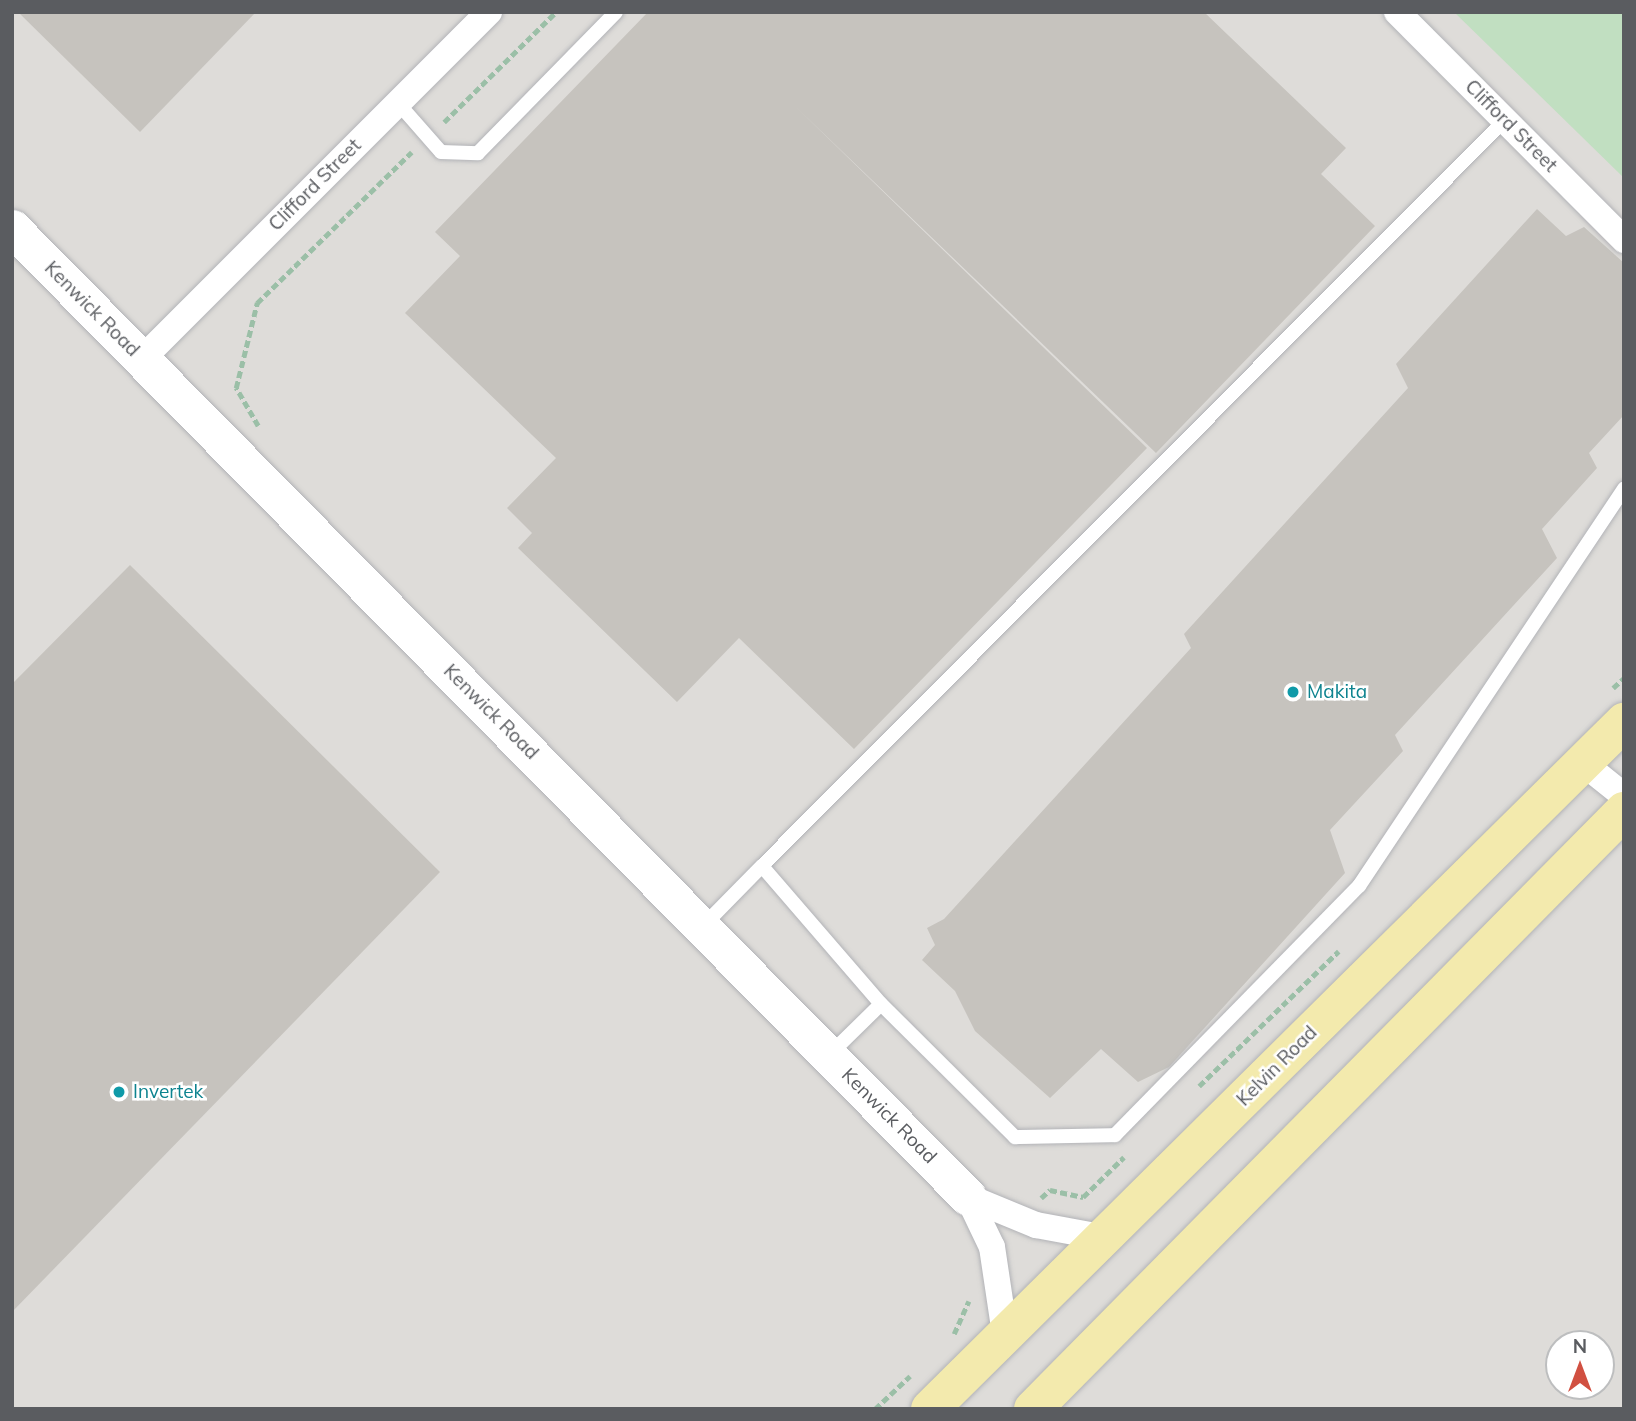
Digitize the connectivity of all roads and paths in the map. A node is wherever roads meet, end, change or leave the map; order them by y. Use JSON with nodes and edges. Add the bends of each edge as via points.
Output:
{"nodes":[{"id":1,"x":488,"y":12,"type":"edge"},
{"id":2,"x":556,"y":12,"type":"edge"},
{"id":3,"x":616,"y":12,"type":"edge"},
{"id":4,"x":1397,"y":12,"type":"edge"},
{"id":5,"x":398,"y":103,"type":"junction"},
{"id":6,"x":1505,"y":120,"type":"junction"},
{"id":7,"x":428,"y":137,"type":"junction"},
{"id":8,"x":12,"y":228,"type":"edge"},
{"id":9,"x":1624,"y":240,"type":"edge"},
{"id":10,"x":142,"y":359,"type":"junction"},
{"id":11,"x":245,"y":463,"type":"junction"},
{"id":12,"x":1624,"y":488,"type":"edge"},
{"id":13,"x":1624,"y":678,"type":"edge"},
{"id":14,"x":1614,"y":710,"type":"edge"},
{"id":15,"x":1583,"y":763,"type":"junction"},
{"id":16,"x":1624,"y":796,"type":"edge"},
{"id":17,"x":1624,"y":811,"type":"edge"},
{"id":18,"x":762,"y":866,"type":"junction"},
{"id":19,"x":702,"y":927,"type":"junction"},
{"id":20,"x":1343,"y":947,"type":"dead end"},
{"id":21,"x":880,"y":1004,"type":"junction"},
{"id":22,"x":829,"y":1055,"type":"junction"},
{"id":23,"x":1193,"y":1091,"type":"dead end"},
{"id":24,"x":1133,"y":1149,"type":"dead end"},
{"id":25,"x":968,"y":1197,"type":"junction"},
{"id":26,"x":1021,"y":1219,"type":"junction"},
{"id":27,"x":1101,"y":1237,"type":"junction"},
{"id":28,"x":972,"y":1292,"type":"dead end"},
{"id":29,"x":1005,"y":1334,"type":"junction"},
{"id":30,"x":951,"y":1338,"type":"dead end"},
{"id":31,"x":913,"y":1373,"type":"dead end"},
{"id":32,"x":874,"y":1409,"type":"edge"},
{"id":33,"x":930,"y":1409,"type":"edge"},
{"id":34,"x":1032,"y":1409,"type":"edge"}],
"edges":[{"from":1,"to":5,"type":"street","name":"Clifford Street"},
{"from":2,"to":7,"type":"path"},
{"from":3,"to":7,"type":"lane","via":[[478,153],[442,152]]},
{"from":4,"to":6,"type":"street","name":"Clifford Street"},
{"from":5,"to":7,"type":"lane"},
{"from":5,"to":10,"type":"street","name":"Clifford Street"},
{"from":6,"to":9,"type":"street","name":"Clifford Street"},
{"from":6,"to":18,"type":"lane"},
{"from":7,"to":11,"type":"path","via":[[257,303],[236,388],[266,440]]},
{"from":8,"to":10,"type":"main road","name":"Kenwick Road"},
{"from":10,"to":11,"type":"main road","name":"Kenwick Road"},
{"from":11,"to":19,"type":"main road","name":"Kenwick Road"},
{"from":12,"to":21,"type":"lane","via":[[1359,886],[1115,1135],[1014,1138]]},
{"from":13,"to":14,"type":"path"},
{"from":14,"to":15,"type":"main road","name":"Kelvin Road"},
{"from":15,"to":16,"type":"street"},
{"from":15,"to":27,"type":"main road","name":"Kelvin Road"},
{"from":17,"to":34,"type":"main road"},
{"from":18,"to":19,"type":"lane"},
{"from":18,"to":21,"type":"lane"},
{"from":19,"to":22,"type":"main road","name":"Kenwick Road"},
{"from":20,"to":23,"type":"path"},
{"from":21,"to":22,"type":"lane"},
{"from":22,"to":25,"type":"main road","name":"Kenwick Road"},
{"from":24,"to":26,"type":"path","via":[[1083,1197],[1050,1189]]},
{"from":25,"to":26,"type":"street","name":"Kenwick Road"},
{"from":25,"to":29,"type":"street","name":"Kenwick Road","via":[[992,1247]]},
{"from":26,"to":27,"type":"street","name":"Kenwick Road"},
{"from":27,"to":29,"type":"main road","name":"Kelvin Road"},
{"from":28,"to":30,"type":"path"},
{"from":29,"to":33,"type":"main road","name":"Kelvin Road"},
{"from":31,"to":32,"type":"path"}]}
